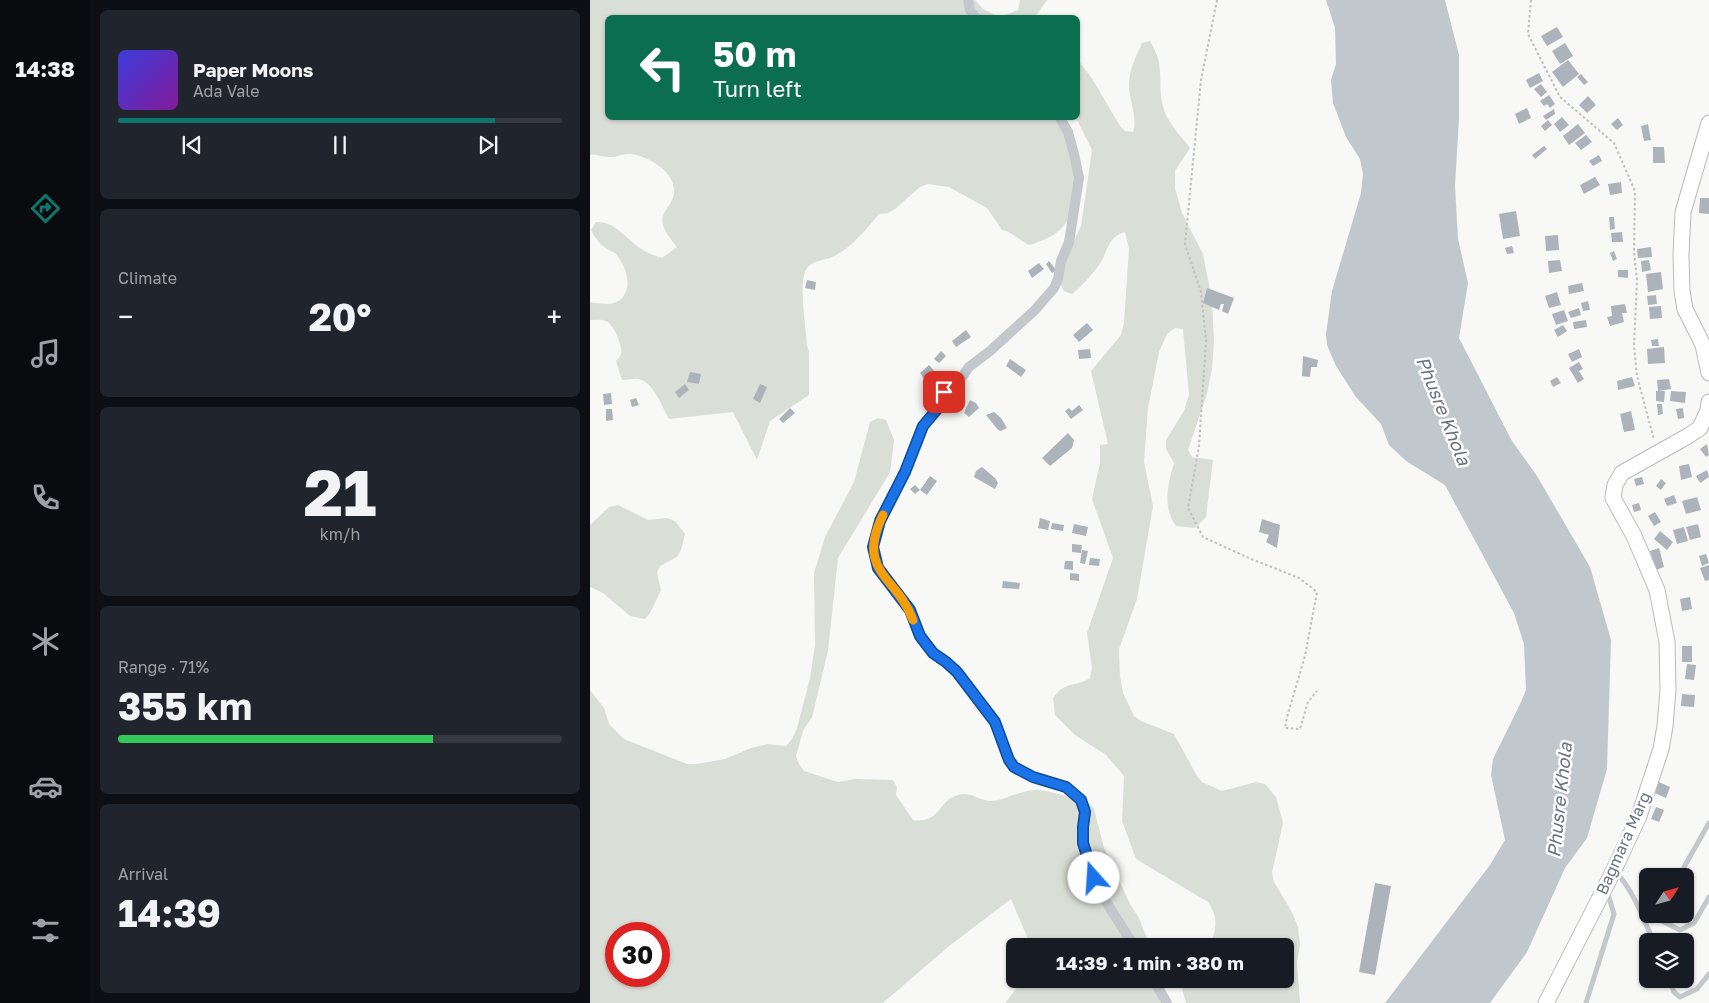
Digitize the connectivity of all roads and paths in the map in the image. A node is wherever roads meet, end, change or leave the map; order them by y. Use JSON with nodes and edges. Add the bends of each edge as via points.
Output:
{"nodes":[{"id":1,"x":968,"y":0,"type":"edge"},
{"id":2,"x":1217,"y":0,"type":"edge"},
{"id":3,"x":1531,"y":0,"type":"edge"},
{"id":4,"x":974,"y":15,"type":"edge"},
{"id":5,"x":1061,"y":120,"type":"edge"},
{"id":6,"x":1709,"y":123,"type":"edge"},
{"id":7,"x":1709,"y":373,"type":"edge"},
{"id":8,"x":1709,"y":409,"type":"edge"},
{"id":9,"x":1657,"y":452,"type":"junction"},
{"id":10,"x":1316,"y":691,"type":"dead end"},
{"id":11,"x":1709,"y":823,"type":"edge"},
{"id":12,"x":1684,"y":868,"type":"edge"},
{"id":13,"x":1614,"y":870,"type":"junction"},
{"id":14,"x":1605,"y":885,"type":"junction"},
{"id":15,"x":1709,"y":896,"type":"edge"},
{"id":16,"x":1639,"y":905,"type":"edge"},
{"id":17,"x":1666,"y":923,"type":"edge"},
{"id":18,"x":1694,"y":923,"type":"edge"},
{"id":19,"x":1694,"y":923,"type":"edge"},
{"id":20,"x":1129,"y":938,"type":"edge"},
{"id":21,"x":1709,"y":974,"type":"edge"},
{"id":22,"x":1158,"y":988,"type":"edge"},
{"id":23,"x":1672,"y":988,"type":"edge"},
{"id":24,"x":1167,"y":1003,"type":"edge"},
{"id":25,"x":1546,"y":1003,"type":"edge"},
{"id":26,"x":1586,"y":1003,"type":"edge"}],
"edges":[{"from":1,"to":4,"type":"street"},
{"from":2,"to":10,"type":"path","via":[[1201,80],[1185,244],[1201,292],[1206,341],[1199,446],[1188,508],[1203,537],[1299,578],[1317,592],[1306,656],[1285,728],[1300,729],[1308,702]]},
{"from":3,"to":9,"type":"path","via":[[1528,34],[1560,97],[1614,143],[1635,191],[1637,280],[1634,346],[1637,376]]},
{"from":5,"to":20,"type":"street","via":[[1068,132],[1079,178],[1069,242],[1058,279],[1035,310],[944,392],[939,407],[923,426],[905,472],[880,521],[873,547],[878,568],[910,610],[920,636],[933,653],[957,672],[990,714],[1014,767],[1033,777],[1066,787],[1081,800],[1085,812],[1083,843],[1087,860],[1105,900]]},
{"from":6,"to":7,"type":"main road","via":[[1683,212],[1681,256],[1685,309],[1703,345]]},
{"from":8,"to":9,"type":"main road","name":"Bagmara Marg","via":[[1700,428]]},
{"from":9,"to":13,"type":"main road","name":"Bagmara Marg","via":[[1622,473],[1615,485],[1613,498],[1634,536],[1657,590],[1667,642],[1668,690],[1661,749],[1639,816]]},
{"from":11,"to":12,"type":"lane"},
{"from":13,"to":14,"type":"main road","name":"Bagmara Marg"},
{"from":13,"to":16,"type":"lane"},
{"from":14,"to":25,"type":"main road","name":"Bagmara Marg"},
{"from":14,"to":26,"type":"lane","via":[[1614,914]]},
{"from":15,"to":18,"type":"lane"},
{"from":17,"to":19,"type":"lane","via":[[1680,930]]},
{"from":21,"to":23,"type":"lane","via":[[1697,989],[1680,997]]},
{"from":22,"to":24,"type":"street"}]}
